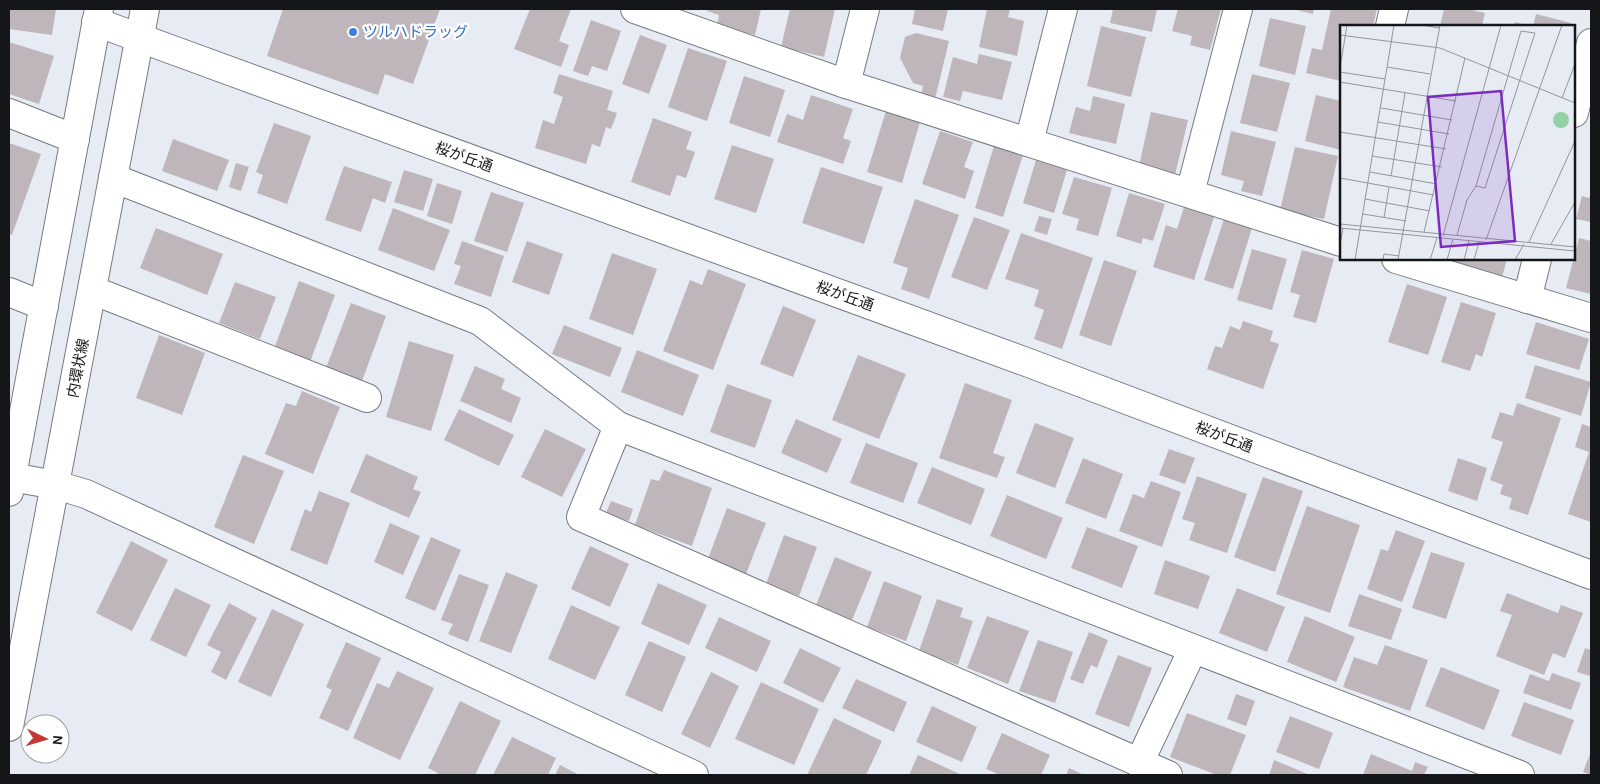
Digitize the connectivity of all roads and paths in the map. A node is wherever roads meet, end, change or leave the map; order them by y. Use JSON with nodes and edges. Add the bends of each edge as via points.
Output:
{"nodes":[{"id":1,"x":145,"y":9,"type":"edge"},
{"id":2,"x":636,"y":9,"type":"edge"},
{"id":3,"x":864,"y":9,"type":"edge"},
{"id":4,"x":1063,"y":9,"type":"edge"},
{"id":5,"x":1238,"y":9,"type":"edge"},
{"id":6,"x":1394,"y":9,"type":"edge"},
{"id":7,"x":98,"y":15,"type":"edge"},
{"id":8,"x":675,"y":16,"type":"edge"},
{"id":9,"x":1390,"y":25,"type":"edge"},
{"id":10,"x":140,"y":37,"type":"junction"},
{"id":11,"x":1591,"y":43,"type":"edge"},
{"id":12,"x":846,"y":84,"type":"junction"},
{"id":13,"x":1575,"y":108,"type":"edge"},
{"id":14,"x":9,"y":113,"type":"edge"},
{"id":15,"x":75,"y":140,"type":"junction"},
{"id":16,"x":1029,"y":142,"type":"junction"},
{"id":17,"x":113,"y":178,"type":"junction"},
{"id":18,"x":1190,"y":193,"type":"junction"},
{"id":19,"x":1340,"y":234,"type":"edge"},
{"id":20,"x":1399,"y":260,"type":"edge"},
{"id":21,"x":1537,"y":260,"type":"edge"},
{"id":22,"x":92,"y":290,"type":"junction"},
{"id":23,"x":9,"y":292,"type":"edge"},
{"id":24,"x":1527,"y":299,"type":"junction"},
{"id":25,"x":44,"y":306,"type":"junction"},
{"id":26,"x":1591,"y":318,"type":"edge"},
{"id":27,"x":367,"y":398,"type":"dead end"},
{"id":28,"x":17,"y":406,"type":"edge"},
{"id":29,"x":618,"y":426,"type":"junction"},
{"id":30,"x":10,"y":484,"type":"edge"},
{"id":31,"x":56,"y":486,"type":"junction"},
{"id":32,"x":1591,"y":575,"type":"edge"},
{"id":33,"x":1192,"y":649,"type":"junction"},
{"id":34,"x":9,"y":727,"type":"edge"},
{"id":35,"x":1139,"y":763,"type":"junction"},
{"id":36,"x":694,"y":775,"type":"edge"},
{"id":37,"x":1168,"y":775,"type":"edge"},
{"id":38,"x":1520,"y":775,"type":"edge"}],
"edges":[{"from":1,"to":10,"type":"street","name":"内環状線"},
{"from":2,"to":8,"type":"street"},
{"from":3,"to":12,"type":"street"},
{"from":4,"to":16,"type":"street"},
{"from":5,"to":18,"type":"street"},
{"from":6,"to":9,"type":"street"},
{"from":7,"to":10,"type":"street","name":"桜が丘通"},
{"from":7,"to":15,"type":"street"},
{"from":8,"to":12,"type":"street"},
{"from":10,"to":17,"type":"street","name":"内環状線"},
{"from":10,"to":32,"type":"street","name":"桜が丘通","via":[[1019,360]]},
{"from":11,"to":13,"type":"street"},
{"from":12,"to":16,"type":"street"},
{"from":14,"to":15,"type":"street"},
{"from":15,"to":25,"type":"street"},
{"from":16,"to":18,"type":"street"},
{"from":17,"to":22,"type":"street","name":"内環状線"},
{"from":17,"to":29,"type":"street","via":[[480,321]]},
{"from":18,"to":19,"type":"street"},
{"from":20,"to":24,"type":"street"},
{"from":21,"to":24,"type":"street"},
{"from":22,"to":27,"type":"street"},
{"from":22,"to":31,"type":"street","name":"内環状線"},
{"from":23,"to":25,"type":"street"},
{"from":24,"to":26,"type":"street"},
{"from":25,"to":28,"type":"street"},
{"from":28,"to":30,"type":"street"},
{"from":29,"to":33,"type":"street"},
{"from":29,"to":35,"type":"street","via":[[581,517]]},
{"from":30,"to":31,"type":"street"},
{"from":31,"to":34,"type":"street","name":"内環状線"},
{"from":31,"to":36,"type":"street","via":[[86,494]]},
{"from":33,"to":35,"type":"street"},
{"from":33,"to":38,"type":"street"},
{"from":35,"to":37,"type":"street"}]}
